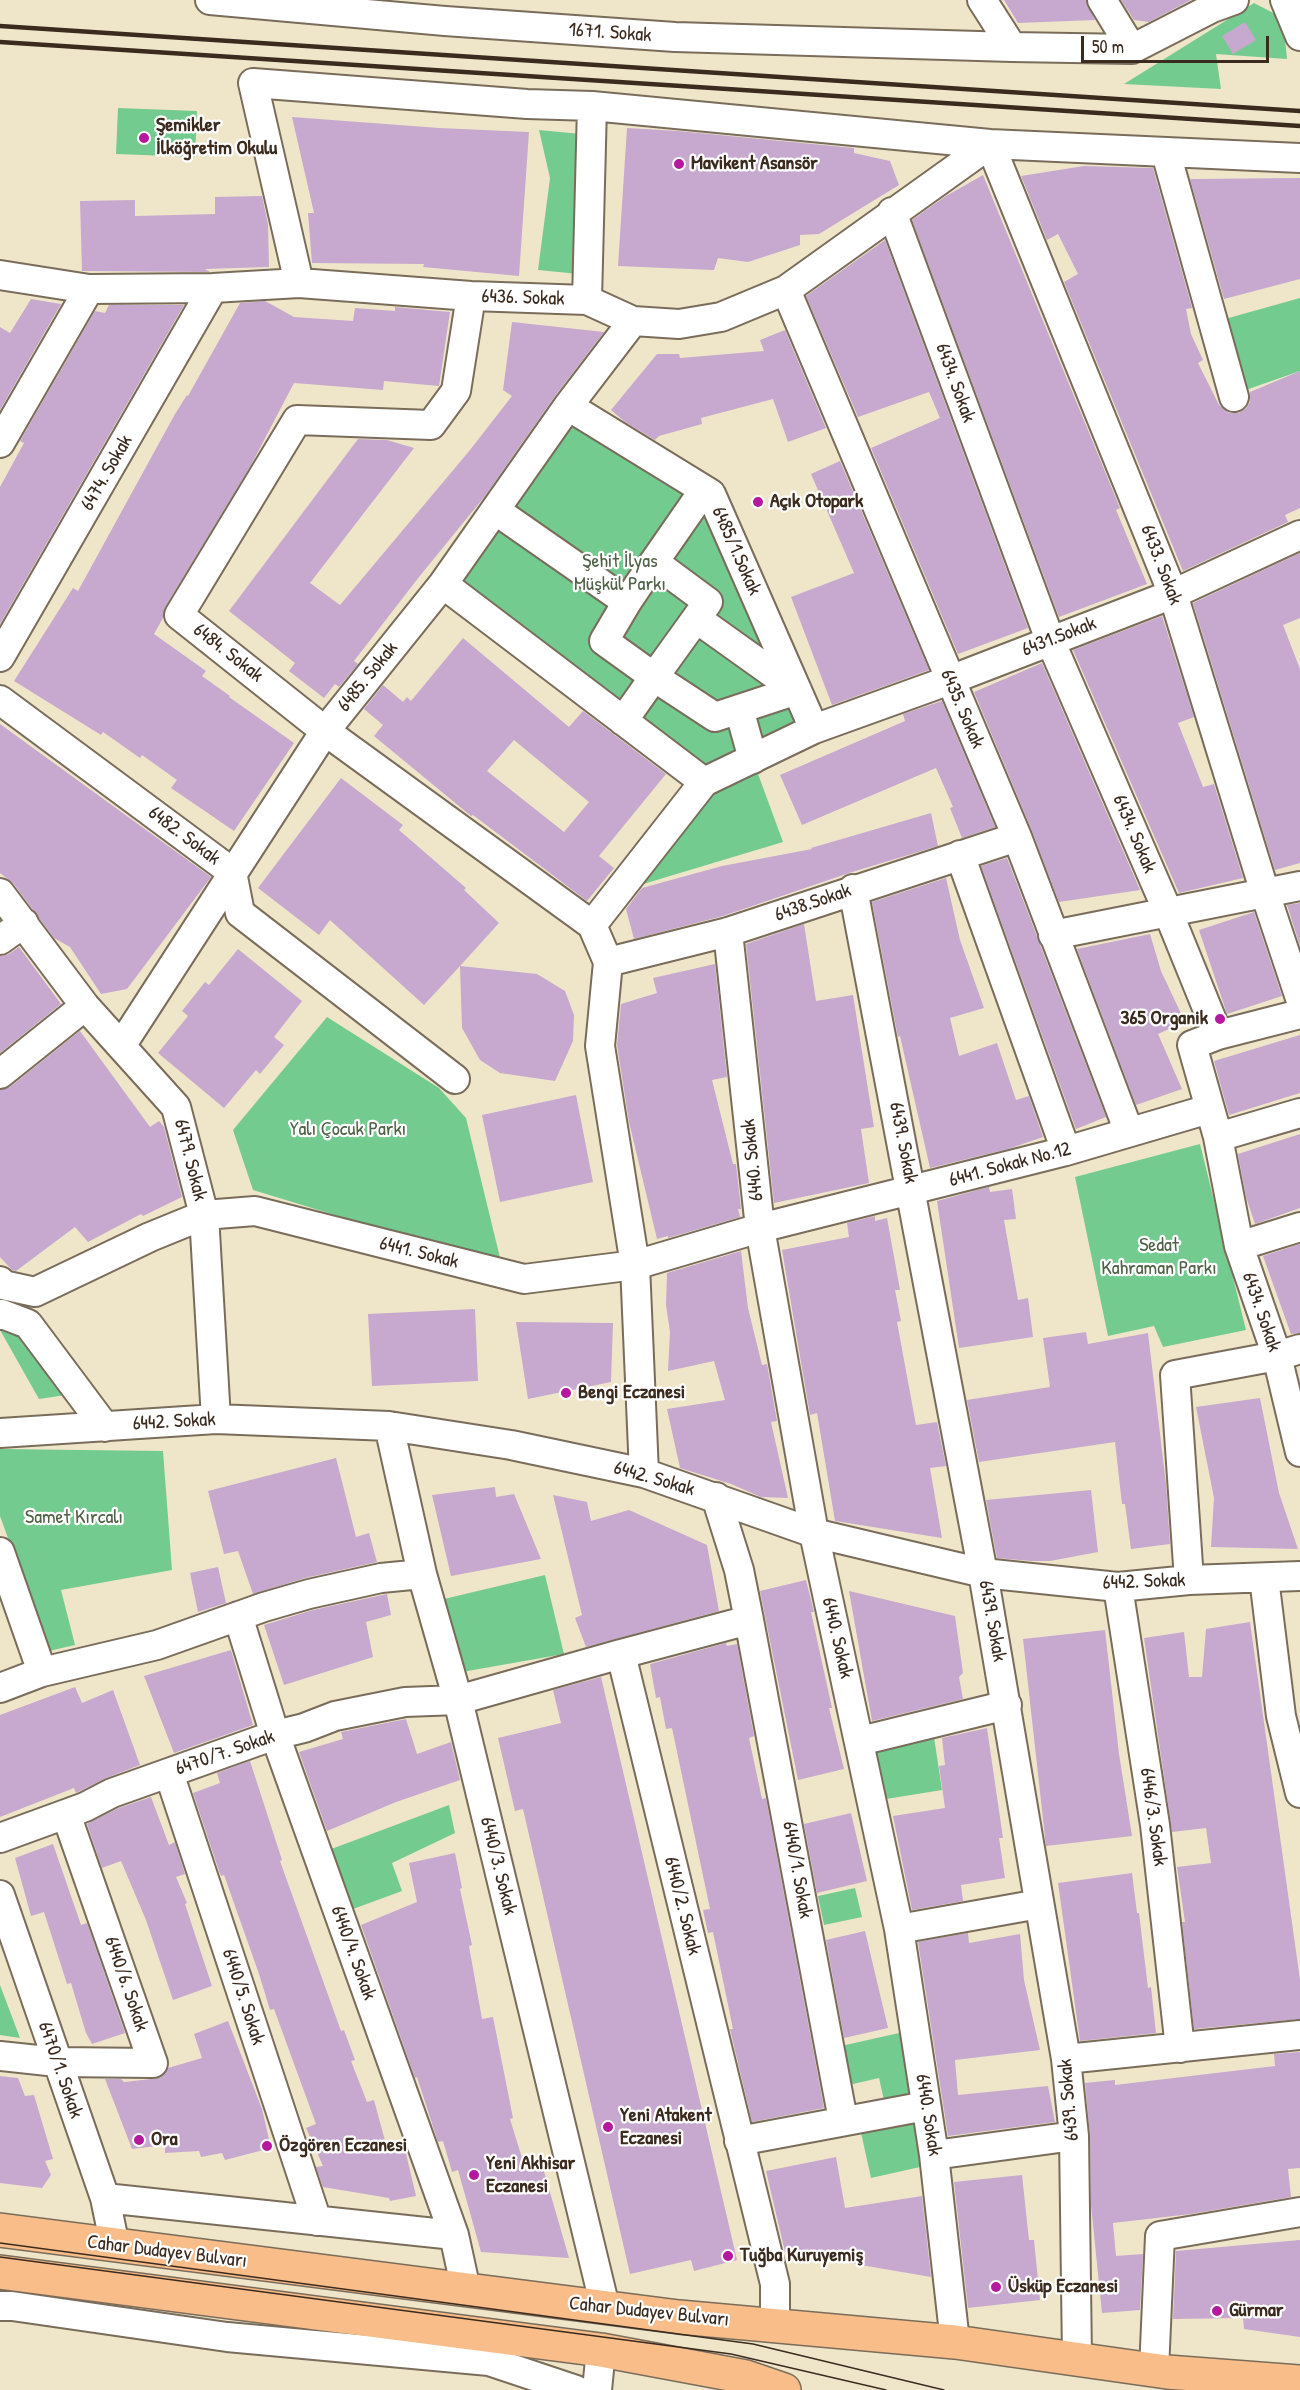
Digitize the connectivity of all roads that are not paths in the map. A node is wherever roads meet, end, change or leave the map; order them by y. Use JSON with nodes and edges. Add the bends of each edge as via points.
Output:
{"nodes":[{"id":1,"x":210,"y":0,"type":"edge"},
{"id":2,"x":982,"y":0,"type":"edge"},
{"id":3,"x":1102,"y":0,"type":"edge"},
{"id":4,"x":1285,"y":0,"type":"edge"},
{"id":5,"x":1218,"y":3,"type":"edge"},
{"id":6,"x":402,"y":5,"type":"edge"},
{"id":7,"x":1300,"y":36,"type":"edge"},
{"id":8,"x":1012,"y":46,"type":"junction"},
{"id":9,"x":1132,"y":49,"type":"junction"},
{"id":10,"x":592,"y":106,"type":"junction"},
{"id":11,"x":990,"y":144,"type":"junction"},
{"id":12,"x":1166,"y":153,"type":"junction"},
{"id":13,"x":1300,"y":159,"type":"edge"},
{"id":14,"x":892,"y":212,"type":"junction"},
{"id":15,"x":0,"y":275,"type":"edge"},
{"id":16,"x":299,"y":282,"type":"junction"},
{"id":17,"x":213,"y":288,"type":"junction"},
{"id":18,"x":89,"y":289,"type":"junction"},
{"id":19,"x":786,"y":290,"type":"junction"},
{"id":20,"x":471,"y":296,"type":"junction"},
{"id":21,"x":587,"y":300,"type":"junction"},
{"id":22,"x":633,"y":321,"type":"junction"},
{"id":23,"x":1234,"y":398,"type":"dead end"},
{"id":24,"x":568,"y":406,"type":"junction"},
{"id":25,"x":0,"y":443,"type":"edge"},
{"id":26,"x":704,"y":490,"type":"junction"},
{"id":27,"x":495,"y":510,"type":"junction"},
{"id":28,"x":1300,"y":535,"type":"edge"},
{"id":29,"x":654,"y":562,"type":"junction"},
{"id":30,"x":443,"y":584,"type":"junction"},
{"id":31,"x":1173,"y":594,"type":"junction"},
{"id":32,"x":627,"y":602,"type":"junction"},
{"id":33,"x":697,"y":619,"type":"junction"},
{"id":34,"x":1050,"y":640,"type":"junction"},
{"id":35,"x":0,"y":657,"type":"edge"},
{"id":36,"x":654,"y":677,"type":"junction"},
{"id":37,"x":950,"y":680,"type":"junction"},
{"id":38,"x":797,"y":690,"type":"junction"},
{"id":39,"x":0,"y":700,"type":"edge"},
{"id":40,"x":739,"y":709,"type":"junction"},
{"id":41,"x":623,"y":721,"type":"junction"},
{"id":42,"x":814,"y":729,"type":"junction"},
{"id":43,"x":325,"y":730,"type":"junction"},
{"id":44,"x":753,"y":759,"type":"junction"},
{"id":45,"x":704,"y":782,"type":"junction"},
{"id":46,"x":1017,"y":837,"type":"junction"},
{"id":47,"x":960,"y":855,"type":"junction"},
{"id":48,"x":232,"y":872,"type":"junction"},
{"id":49,"x":1300,"y":886,"type":"edge"},
{"id":50,"x":854,"y":889,"type":"junction"},
{"id":51,"x":0,"y":893,"type":"edge"},
{"id":52,"x":1264,"y":893,"type":"junction"},
{"id":53,"x":1168,"y":912,"type":"junction"},
{"id":54,"x":24,"y":923,"type":"junction"},
{"id":55,"x":592,"y":925,"type":"junction"},
{"id":56,"x":728,"y":932,"type":"junction"},
{"id":57,"x":1053,"y":935,"type":"junction"},
{"id":58,"x":0,"y":940,"type":"edge"},
{"id":59,"x":608,"y":962,"type":"junction"},
{"id":60,"x":1300,"y":998,"type":"edge"},
{"id":61,"x":85,"y":1006,"type":"junction"},
{"id":62,"x":1300,"y":1014,"type":"edge"},
{"id":63,"x":1218,"y":1035,"type":"junction"},
{"id":64,"x":121,"y":1046,"type":"junction"},
{"id":65,"x":0,"y":1074,"type":"edge"},
{"id":66,"x":455,"y":1079,"type":"dead end"},
{"id":67,"x":1209,"y":1109,"type":"junction"},
{"id":68,"x":1300,"y":1113,"type":"edge"},
{"id":69,"x":1129,"y":1132,"type":"junction"},
{"id":70,"x":1218,"y":1137,"type":"junction"},
{"id":71,"x":1066,"y":1151,"type":"junction"},
{"id":72,"x":912,"y":1191,"type":"junction"},
{"id":73,"x":204,"y":1215,"type":"junction"},
{"id":74,"x":1300,"y":1227,"type":"edge"},
{"id":75,"x":760,"y":1228,"type":"junction"},
{"id":76,"x":1239,"y":1246,"type":"junction"},
{"id":77,"x":635,"y":1264,"type":"junction"},
{"id":78,"x":0,"y":1281,"type":"edge"},
{"id":79,"x":0,"y":1316,"type":"edge"},
{"id":80,"x":1288,"y":1352,"type":"edge"},
{"id":81,"x":216,"y":1419,"type":"junction"},
{"id":82,"x":389,"y":1426,"type":"junction"},
{"id":83,"x":105,"y":1427,"type":"junction"},
{"id":84,"x":0,"y":1433,"type":"edge"},
{"id":85,"x":1300,"y":1452,"type":"edge"},
{"id":86,"x":644,"y":1473,"type":"junction"},
{"id":87,"x":716,"y":1497,"type":"junction"},
{"id":88,"x":814,"y":1533,"type":"junction"},
{"id":89,"x":0,"y":1552,"type":"edge"},
{"id":90,"x":983,"y":1573,"type":"junction"},
{"id":91,"x":422,"y":1574,"type":"junction"},
{"id":92,"x":1300,"y":1576,"type":"edge"},
{"id":93,"x":1264,"y":1578,"type":"junction"},
{"id":94,"x":1189,"y":1580,"type":"junction"},
{"id":95,"x":1118,"y":1587,"type":"junction"},
{"id":96,"x":238,"y":1616,"type":"junction"},
{"id":97,"x":749,"y":1620,"type":"junction"},
{"id":98,"x":621,"y":1654,"type":"junction"},
{"id":99,"x":42,"y":1672,"type":"junction"},
{"id":100,"x":0,"y":1688,"type":"edge"},
{"id":101,"x":458,"y":1700,"type":"junction"},
{"id":102,"x":1006,"y":1705,"type":"junction"},
{"id":103,"x":275,"y":1735,"type":"junction"},
{"id":104,"x":860,"y":1741,"type":"junction"},
{"id":105,"x":169,"y":1773,"type":"junction"},
{"id":106,"x":1300,"y":1793,"type":"edge"},
{"id":107,"x":66,"y":1814,"type":"junction"},
{"id":108,"x":0,"y":1839,"type":"edge"},
{"id":109,"x":0,"y":1895,"type":"edge"},
{"id":110,"x":1039,"y":1904,"type":"junction"},
{"id":111,"x":899,"y":1929,"type":"junction"},
{"id":112,"x":1300,"y":2035,"type":"edge"},
{"id":113,"x":1180,"y":2048,"type":"junction"},
{"id":114,"x":0,"y":2056,"type":"edge"},
{"id":115,"x":1066,"y":2059,"type":"junction"},
{"id":116,"x":57,"y":2062,"type":"junction"},
{"id":117,"x":926,"y":2106,"type":"junction"},
{"id":118,"x":843,"y":2120,"type":"junction"},
{"id":119,"x":1074,"y":2136,"type":"junction"},
{"id":120,"x":740,"y":2140,"type":"junction"},
{"id":121,"x":934,"y":2156,"type":"junction"},
{"id":122,"x":105,"y":2198,"type":"junction"},
{"id":123,"x":1300,"y":2212,"type":"edge"},
{"id":124,"x":317,"y":2221,"type":"junction"},
{"id":125,"x":0,"y":2230,"type":"edge"},
{"id":126,"x":454,"y":2235,"type":"junction"},
{"id":127,"x":115,"y":2246,"type":"junction"},
{"id":128,"x":0,"y":2272,"type":"edge"},
{"id":129,"x":466,"y":2290,"type":"junction"},
{"id":130,"x":0,"y":2306,"type":"edge"},
{"id":131,"x":605,"y":2307,"type":"junction"},
{"id":132,"x":775,"y":2325,"type":"junction"},
{"id":133,"x":955,"y":2342,"type":"junction"},
{"id":134,"x":601,"y":2350,"type":"junction"},
{"id":135,"x":1077,"y":2358,"type":"junction"},
{"id":136,"x":1156,"y":2378,"type":"edge"},
{"id":137,"x":1300,"y":2382,"type":"edge"},
{"id":138,"x":1236,"y":2383,"type":"edge"},
{"id":139,"x":576,"y":2390,"type":"edge"},
{"id":140,"x":597,"y":2390,"type":"edge"},
{"id":141,"x":784,"y":2390,"type":"edge"}],
"edges":[{"from":1,"to":6,"type":"street","name":"1671. Sokak"},
{"from":2,"to":8,"type":"street"},
{"from":3,"to":9,"type":"street"},
{"from":4,"to":7,"type":"street"},
{"from":5,"to":9,"type":"street"},
{"from":6,"to":8,"type":"street","name":"1671. Sokak","via":[[675,37]]},
{"from":8,"to":9,"type":"street","name":"1671. Sokak"},
{"from":10,"to":11,"type":"street"},
{"from":10,"to":16,"type":"street","via":[[253,83]]},
{"from":10,"to":21,"type":"street"},
{"from":11,"to":12,"type":"street"},
{"from":11,"to":14,"type":"street","name":"6436. Sokak"},
{"from":11,"to":31,"type":"street","name":"6433. Sokak"},
{"from":12,"to":13,"type":"street"},
{"from":12,"to":23,"type":"street"},
{"from":14,"to":19,"type":"street","name":"6436. Sokak"},
{"from":14,"to":34,"type":"street","name":"6434. Sokak"},
{"from":15,"to":18,"type":"street","name":"6436. Sokak"},
{"from":16,"to":17,"type":"street","name":"6436. Sokak"},
{"from":16,"to":20,"type":"street","name":"6436. Sokak"},
{"from":17,"to":18,"type":"street","name":"6436. Sokak"},
{"from":17,"to":35,"type":"street","name":"6474. Sokak"},
{"from":18,"to":25,"type":"street"},
{"from":19,"to":22,"type":"street","name":"6436. Sokak","via":[[721,317],[680,324]]},
{"from":19,"to":37,"type":"street","name":"6435. Sokak"},
{"from":20,"to":21,"type":"street","name":"6436. Sokak"},
{"from":20,"to":43,"type":"street","name":"6484. Sokak","via":[[456,391],[431,425],[297,420],[179,615]]},
{"from":21,"to":22,"type":"street","name":"6436. Sokak"},
{"from":22,"to":24,"type":"street","name":"6485. Sokak"},
{"from":24,"to":26,"type":"street","name":"6485/1.Sokak"},
{"from":24,"to":27,"type":"street","name":"6485. Sokak"},
{"from":26,"to":29,"type":"street"},
{"from":26,"to":38,"type":"street","name":"6485/1.Sokak","via":[[711,494]]},
{"from":27,"to":30,"type":"street","name":"6485. Sokak"},
{"from":27,"to":32,"type":"street"},
{"from":28,"to":31,"type":"street","name":"6431.Sokak"},
{"from":29,"to":32,"type":"street"},
{"from":29,"to":33,"type":"street","via":[[708,602]]},
{"from":30,"to":41,"type":"street"},
{"from":30,"to":43,"type":"street","name":"6485. Sokak"},
{"from":31,"to":34,"type":"street","name":"6431.Sokak"},
{"from":31,"to":52,"type":"street","name":"6433. Sokak"},
{"from":32,"to":36,"type":"street","via":[[604,641]]},
{"from":33,"to":36,"type":"street"},
{"from":33,"to":38,"type":"street"},
{"from":34,"to":37,"type":"street","name":"6431.Sokak"},
{"from":34,"to":53,"type":"street","name":"6434. Sokak"},
{"from":36,"to":40,"type":"street","via":[[715,717]]},
{"from":36,"to":41,"type":"street"},
{"from":37,"to":42,"type":"street","name":"6431.Sokak"},
{"from":37,"to":46,"type":"street","name":"6435. Sokak"},
{"from":38,"to":40,"type":"street"},
{"from":38,"to":42,"type":"street","name":"6485/1.Sokak"},
{"from":39,"to":48,"type":"street","name":"6482. Sokak"},
{"from":40,"to":44,"type":"street"},
{"from":41,"to":45,"type":"street"},
{"from":42,"to":44,"type":"street","name":"6431.Sokak"},
{"from":43,"to":48,"type":"street","name":"6485. Sokak"},
{"from":43,"to":55,"type":"street","name":"6484. Sokak"},
{"from":44,"to":45,"type":"street","name":"6431.Sokak"},
{"from":45,"to":55,"type":"street"},
{"from":46,"to":47,"type":"street","name":"6438.Sokak"},
{"from":46,"to":57,"type":"street","name":"6435. Sokak"},
{"from":47,"to":50,"type":"street","name":"6438.Sokak"},
{"from":47,"to":71,"type":"street"},
{"from":48,"to":64,"type":"street","name":"6485. Sokak"},
{"from":48,"to":66,"type":"street","name":"6482. Sokak","via":[[240,913]]},
{"from":49,"to":52,"type":"street"},
{"from":50,"to":56,"type":"street","name":"6438.Sokak"},
{"from":50,"to":72,"type":"street","name":"6439. Sokak"},
{"from":51,"to":54,"type":"street","name":"6479. Sokak"},
{"from":52,"to":53,"type":"street"},
{"from":52,"to":60,"type":"street","name":"6433. Sokak"},
{"from":53,"to":57,"type":"street"},
{"from":53,"to":63,"type":"street","name":"6434. Sokak"},
{"from":54,"to":58,"type":"street"},
{"from":54,"to":61,"type":"street","name":"6479. Sokak"},
{"from":55,"to":59,"type":"street"},
{"from":56,"to":59,"type":"street","name":"6438.Sokak"},
{"from":56,"to":75,"type":"street","name":"6440. Sokak"},
{"from":57,"to":69,"type":"street","name":"6435. Sokak"},
{"from":59,"to":77,"type":"street","via":[[600,1046]]},
{"from":61,"to":64,"type":"street","name":"6479. Sokak"},
{"from":61,"to":65,"type":"street"},
{"from":62,"to":63,"type":"street"},
{"from":63,"to":67,"type":"street","name":"6434. Sokak","via":[[1192,1045]]},
{"from":64,"to":73,"type":"street","name":"6479. Sokak","via":[[176,1107]]},
{"from":67,"to":69,"type":"street","name":"6441. Sokak No.12"},
{"from":67,"to":70,"type":"street","name":"6434. Sokak"},
{"from":68,"to":70,"type":"street"},
{"from":69,"to":71,"type":"street","name":"6441. Sokak No.12"},
{"from":70,"to":76,"type":"street","name":"6434. Sokak"},
{"from":71,"to":72,"type":"street","name":"6441. Sokak No.12"},
{"from":72,"to":75,"type":"street","name":"6441. Sokak No.12"},
{"from":72,"to":90,"type":"street","name":"6439. Sokak"},
{"from":73,"to":77,"type":"street","name":"6441. Sokak","via":[[255,1211],[524,1279]]},
{"from":73,"to":78,"type":"street","name":"6441. Sokak","via":[[35,1292]]},
{"from":73,"to":81,"type":"street","name":"6479. Sokak"},
{"from":74,"to":76,"type":"street"},
{"from":75,"to":77,"type":"street","name":"6441. Sokak No.12"},
{"from":75,"to":88,"type":"street","name":"6440. Sokak"},
{"from":76,"to":80,"type":"street","name":"6434. Sokak"},
{"from":77,"to":86,"type":"street"},
{"from":79,"to":83,"type":"street","via":[[28,1324]]},
{"from":80,"to":85,"type":"street","name":"6434. Sokak"},
{"from":80,"to":94,"type":"street","via":[[1175,1375]]},
{"from":81,"to":82,"type":"street","name":"6442. Sokak"},
{"from":81,"to":83,"type":"street","name":"6442. Sokak"},
{"from":82,"to":86,"type":"street","name":"6442. Sokak","via":[[511,1445]]},
{"from":82,"to":91,"type":"street","name":"6440/3. Sokak"},
{"from":83,"to":84,"type":"street","name":"6442. Sokak"},
{"from":86,"to":87,"type":"street","name":"6442. Sokak"},
{"from":87,"to":88,"type":"street","name":"6442. Sokak"},
{"from":87,"to":97,"type":"street","name":"6440/1. Sokak","via":[[739,1570]]},
{"from":88,"to":90,"type":"street","name":"6442. Sokak"},
{"from":88,"to":104,"type":"street","name":"6440. Sokak"},
{"from":89,"to":99,"type":"street"},
{"from":90,"to":95,"type":"street","name":"6442. Sokak"},
{"from":90,"to":102,"type":"street","name":"6439. Sokak"},
{"from":91,"to":96,"type":"street","via":[[320,1591]]},
{"from":91,"to":101,"type":"street","name":"6440/3. Sokak"},
{"from":92,"to":93,"type":"street","name":"6442. Sokak"},
{"from":93,"to":94,"type":"street","name":"6442. Sokak"},
{"from":93,"to":106,"type":"street","via":[[1281,1716]]},
{"from":94,"to":95,"type":"street","name":"6442. Sokak"},
{"from":95,"to":113,"type":"street","name":"6446/3. Sokak","via":[[1155,1825]]},
{"from":96,"to":99,"type":"street","via":[[157,1645]]},
{"from":96,"to":103,"type":"street","name":"6440/4. Sokak"},
{"from":97,"to":98,"type":"street"},
{"from":97,"to":118,"type":"street","name":"6440/1. Sokak"},
{"from":98,"to":101,"type":"street"},
{"from":98,"to":120,"type":"street","name":"6440/2. Sokak"},
{"from":99,"to":100,"type":"street"},
{"from":101,"to":103,"type":"street","name":"6470/7. Sokak","via":[[405,1702],[335,1716]]},
{"from":101,"to":131,"type":"street","name":"6440/3. Sokak"},
{"from":102,"to":104,"type":"street"},
{"from":102,"to":110,"type":"street","name":"6439. Sokak"},
{"from":103,"to":105,"type":"street","name":"6470/7. Sokak"},
{"from":103,"to":126,"type":"street","name":"6440/4. Sokak"},
{"from":104,"to":111,"type":"street","name":"6440. Sokak"},
{"from":105,"to":107,"type":"street","name":"6470/7. Sokak"},
{"from":105,"to":124,"type":"street","name":"6440/5. Sokak"},
{"from":107,"to":108,"type":"street","name":"6470/7. Sokak"},
{"from":107,"to":116,"type":"street","name":"6440/6. Sokak","via":[[153,2063]]},
{"from":109,"to":116,"type":"street","name":"6470/1. Sokak"},
{"from":110,"to":111,"type":"street"},
{"from":110,"to":115,"type":"street","name":"6439. Sokak"},
{"from":111,"to":117,"type":"street","name":"6440. Sokak"},
{"from":112,"to":113,"type":"street"},
{"from":113,"to":115,"type":"street"},
{"from":114,"to":116,"type":"street"},
{"from":115,"to":119,"type":"street","name":"6439. Sokak"},
{"from":116,"to":122,"type":"street","name":"6470/1. Sokak"},
{"from":117,"to":118,"type":"street"},
{"from":117,"to":121,"type":"street","name":"6440. Sokak"},
{"from":118,"to":120,"type":"street"},
{"from":119,"to":121,"type":"street"},
{"from":119,"to":135,"type":"street","name":"6439. Sokak"},
{"from":120,"to":132,"type":"street","name":"6440/2. Sokak","via":[[775,2284]]},
{"from":121,"to":133,"type":"street","name":"6440. Sokak"},
{"from":122,"to":124,"type":"street"},
{"from":122,"to":127,"type":"street","name":"6470/1. Sokak"},
{"from":123,"to":136,"type":"street","via":[[1160,2236]]},
{"from":124,"to":126,"type":"street"},
{"from":125,"to":127,"type":"main road","name":"Cahar Dudayev Bulvarı"},
{"from":126,"to":129,"type":"street","name":"6440/4. Sokak"},
{"from":127,"to":129,"type":"main road","name":"Cahar Dudayev Bulvarı"},
{"from":128,"to":134,"type":"main road","name":"Cahar Dudayev Bulvarı"},
{"from":129,"to":131,"type":"main road","name":"Cahar Dudayev Bulvarı"},
{"from":130,"to":139,"type":"street","via":[[227,2337],[489,2361]]},
{"from":131,"to":132,"type":"main road","name":"Cahar Dudayev Bulvarı"},
{"from":132,"to":133,"type":"main road","name":"Cahar Dudayev Bulvarı"},
{"from":133,"to":135,"type":"main road","name":"Cahar Dudayev Bulvarı"},
{"from":134,"to":140,"type":"street"},
{"from":134,"to":141,"type":"main road","name":"Cahar Dudayev Bulvarı","via":[[746,2377]]},
{"from":135,"to":136,"type":"main road","name":"Cahar Dudayev Bulvarı"},
{"from":136,"to":138,"type":"main road","name":"Cahar Dudayev Bulvarı"},
{"from":137,"to":138,"type":"main road","name":"Cahar Dudayev Bulvarı"}]}
